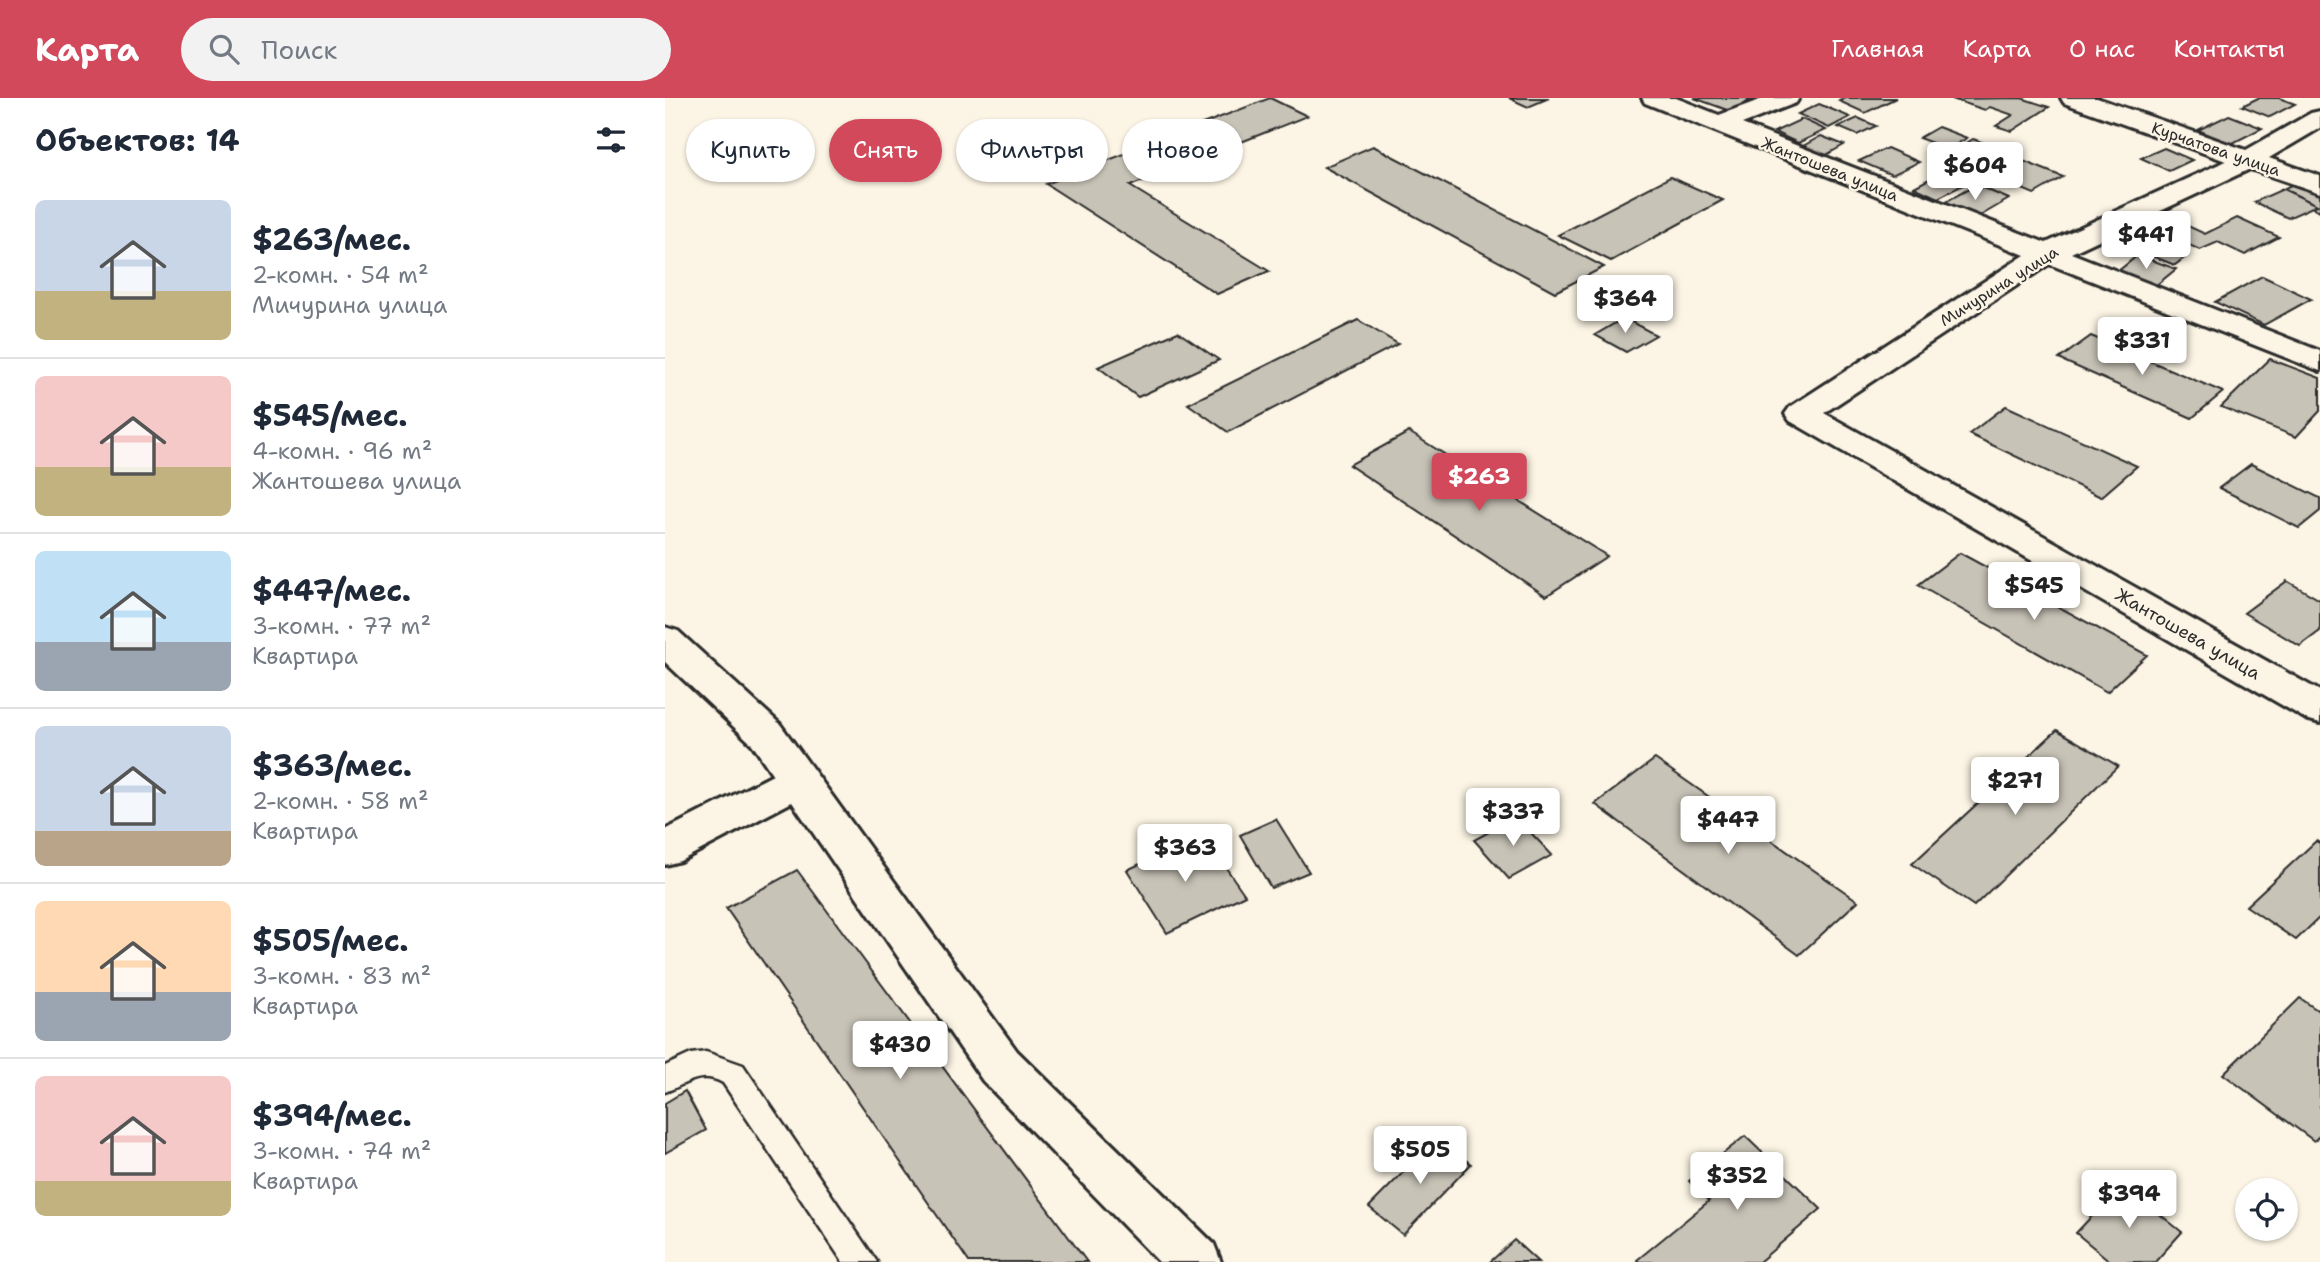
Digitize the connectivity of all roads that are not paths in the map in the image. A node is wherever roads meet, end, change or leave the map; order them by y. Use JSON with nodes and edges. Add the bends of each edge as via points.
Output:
{"nodes":[{"id":1,"x":1654,"y":98,"type":"edge"},
{"id":2,"x":1787,"y":98,"type":"edge"},
{"id":3,"x":2073,"y":98,"type":"edge"},
{"id":4,"x":2320,"y":118,"type":"edge"},
{"id":5,"x":1719,"y":124,"type":"junction"},
{"id":6,"x":2246,"y":161,"type":"junction"},
{"id":7,"x":2320,"y":185,"type":"edge"},
{"id":8,"x":2044,"y":255,"type":"junction"},
{"id":9,"x":2320,"y":362,"type":"edge"},
{"id":10,"x":1801,"y":414,"type":"joint"},
{"id":11,"x":665,"y":640,"type":"edge"},
{"id":12,"x":2320,"y":709,"type":"edge"},
{"id":13,"x":798,"y":780,"type":"junction"},
{"id":14,"x":665,"y":849,"type":"edge"},
{"id":15,"x":665,"y":1080,"type":"edge"},
{"id":16,"x":861,"y":1262,"type":"edge"},
{"id":17,"x":1195,"y":1262,"type":"edge"}],
"edges":[{"from":1,"to":5,"type":"street","name":"Жантошева улица"},
{"from":2,"to":5,"type":"street"},
{"from":3,"to":6,"type":"street","name":"Курчатова улица"},
{"from":4,"to":6,"type":"street","name":"Мичурина улица"},
{"from":5,"to":8,"type":"street","name":"Жантошева улица"},
{"from":6,"to":7,"type":"street","name":"Курчатова улица"},
{"from":6,"to":8,"type":"street","name":"Мичурина улица"},
{"from":8,"to":9,"type":"street","name":"Жантошева улица"},
{"from":8,"to":10,"type":"street","name":"Мичурина улица"},
{"from":10,"to":12,"type":"street","name":"Жантошева улица"},
{"from":11,"to":13,"type":"street","via":[[767,734]]},
{"from":13,"to":14,"type":"street"},
{"from":13,"to":17,"type":"street","via":[[1000,1066]]},
{"from":15,"to":16,"type":"lane","via":[[693,1065],[715,1063],[733,1074]]}]}
